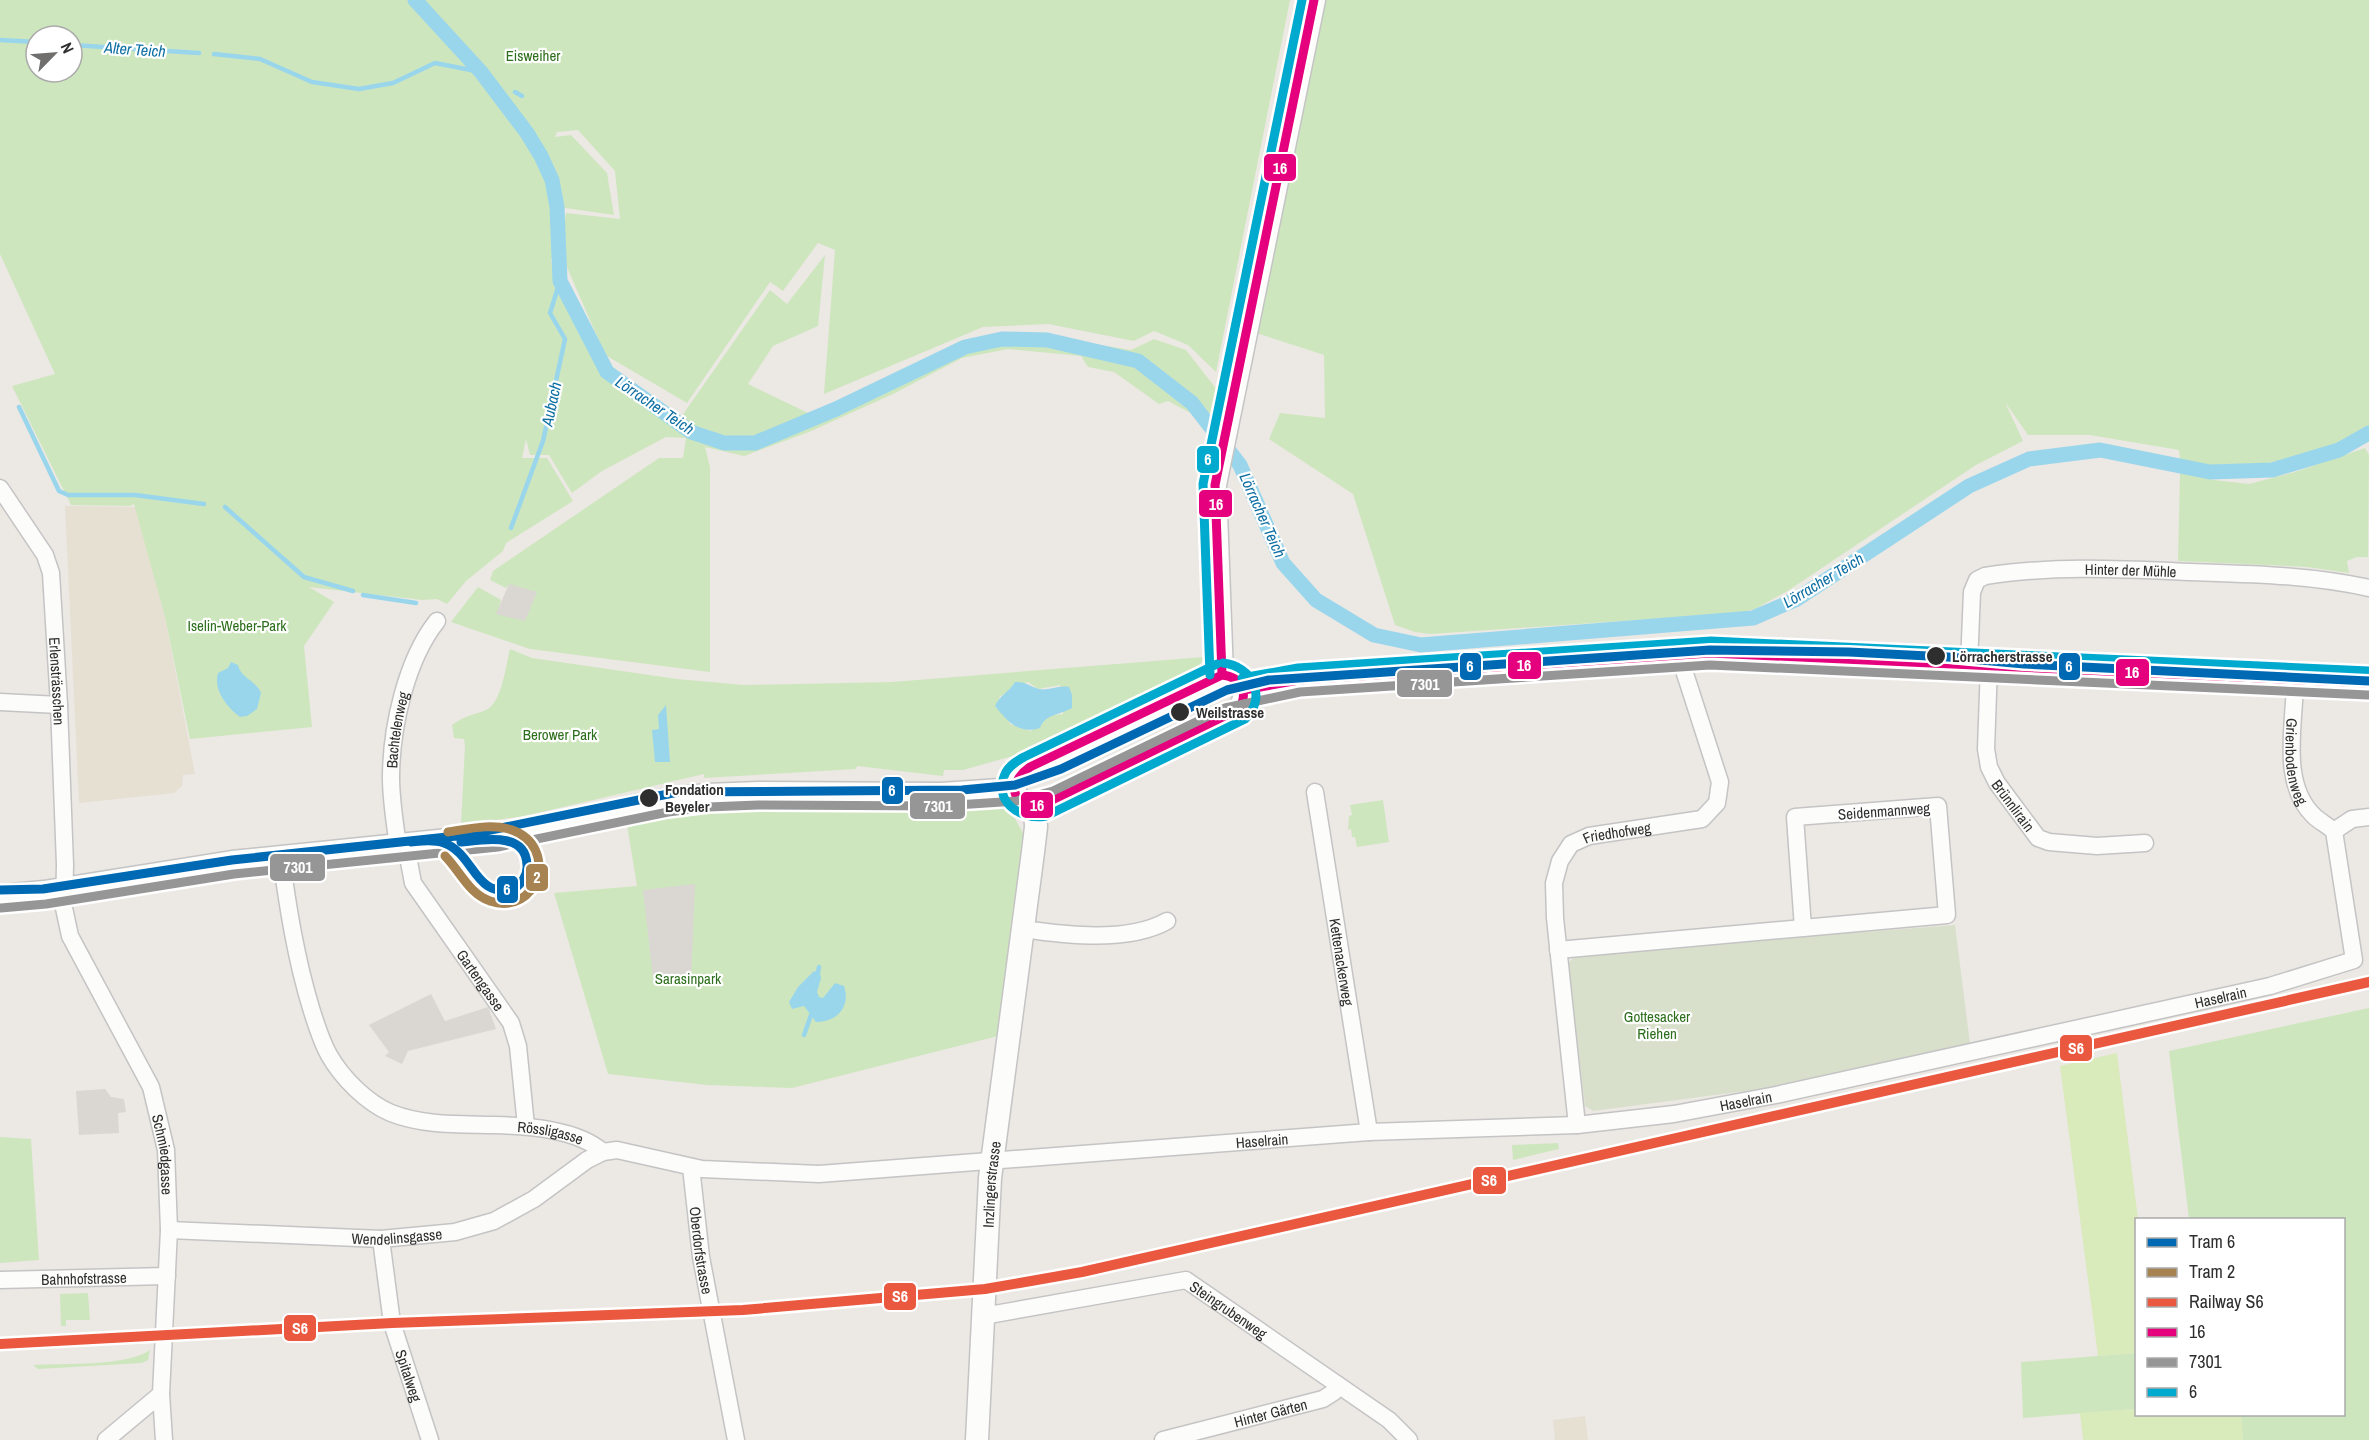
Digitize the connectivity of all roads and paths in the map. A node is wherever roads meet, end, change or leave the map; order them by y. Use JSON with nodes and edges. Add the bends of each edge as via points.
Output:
{"nodes":[{"id":1,"x":1314,"y":0,"type":"edge"},
{"id":2,"x":0,"y":488,"type":"edge"},
{"id":3,"x":2369,"y":588,"type":"edge"},
{"id":4,"x":437,"y":621,"type":"dead end"},
{"id":5,"x":1679,"y":655,"type":"junction"},
{"id":6,"x":1979,"y":665,"type":"junction"},
{"id":7,"x":1222,"y":675,"type":"junction"},
{"id":8,"x":2295,"y":680,"type":"junction"},
{"id":9,"x":2369,"y":683,"type":"edge"},
{"id":10,"x":1244,"y":690,"type":"junction"},
{"id":11,"x":0,"y":702,"type":"edge"},
{"id":12,"x":60,"y":705,"type":"junction"},
{"id":13,"x":1015,"y":789,"type":"junction"},
{"id":14,"x":1315,"y":792,"type":"dead end"},
{"id":15,"x":1035,"y":806,"type":"junction"},
{"id":16,"x":2369,"y":817,"type":"edge"},
{"id":17,"x":2334,"y":831,"type":"junction"},
{"id":18,"x":2145,"y":843,"type":"dead end"},
{"id":19,"x":402,"y":846,"type":"junction"},
{"id":20,"x":281,"y":857,"type":"junction"},
{"id":21,"x":0,"y":882,"type":"edge"},
{"id":22,"x":65,"y":889,"type":"junction"},
{"id":23,"x":33,"y":893,"type":"junction"},
{"id":24,"x":0,"y":896,"type":"edge"},
{"id":25,"x":1167,"y":921,"type":"dead end"},
{"id":26,"x":1803,"y":928,"type":"junction"},
{"id":27,"x":1023,"y":929,"type":"junction"},
{"id":28,"x":1558,"y":950,"type":"junction"},
{"id":29,"x":1577,"y":1125,"type":"junction"},
{"id":30,"x":526,"y":1126,"type":"junction"},
{"id":31,"x":1369,"y":1132,"type":"junction"},
{"id":32,"x":603,"y":1152,"type":"junction"},
{"id":33,"x":993,"y":1160,"type":"junction"},
{"id":34,"x":691,"y":1167,"type":"junction"},
{"id":35,"x":169,"y":1230,"type":"junction"},
{"id":36,"x":381,"y":1239,"type":"junction"},
{"id":37,"x":167,"y":1276,"type":"junction"},
{"id":38,"x":0,"y":1280,"type":"edge"},
{"id":39,"x":983,"y":1316,"type":"junction"},
{"id":40,"x":1338,"y":1385,"type":"junction"},
{"id":41,"x":161,"y":1394,"type":"junction"},
{"id":42,"x":106,"y":1440,"type":"edge"},
{"id":43,"x":164,"y":1440,"type":"edge"},
{"id":44,"x":430,"y":1440,"type":"edge"},
{"id":45,"x":736,"y":1440,"type":"edge"},
{"id":46,"x":977,"y":1440,"type":"edge"},
{"id":47,"x":1163,"y":1440,"type":"edge"},
{"id":48,"x":1408,"y":1440,"type":"edge"}],
"edges":[{"from":1,"to":7,"type":"main road","via":[[1215,485]]},
{"from":2,"to":12,"type":"street","name":"Erlensträsschen","via":[[45,555],[51,573]]},
{"from":3,"to":6,"type":"street","name":"Hinter der Mühle","via":[[2302,577],[2110,568],[1985,576],[1977,580],[1972,592]]},
{"from":4,"to":19,"type":"street","name":"Bachtelenweg","via":[[426,634],[406,682],[395,732],[391,778]]},
{"from":5,"to":6,"type":"main road"},
{"from":5,"to":10,"type":"main road","via":[[1299,680]]},
{"from":5,"to":28,"type":"street","name":"Friedhofweg","via":[[1720,782],[1717,803],[1702,819],[1589,836],[1571,844],[1560,861],[1554,883]]},
{"from":6,"to":8,"type":"main road"},
{"from":6,"to":18,"type":"street","name":"Brünnlirain","via":[[1989,767],[2038,838],[2097,846]]},
{"from":7,"to":10,"type":"main road","via":[[1234,677]]},
{"from":7,"to":13,"type":"main road","via":[[1030,767],[1015,780]]},
{"from":8,"to":9,"type":"main road"},
{"from":8,"to":17,"type":"street","name":"Grienbodenweg","via":[[2291,757],[2294,778],[2314,816]]},
{"from":10,"to":15,"type":"main road","via":[[1239,709]]},
{"from":11,"to":12,"type":"street"},
{"from":12,"to":22,"type":"street","name":"Erlensträsschen"},
{"from":13,"to":15,"type":"main road","via":[[1025,804]]},
{"from":13,"to":19,"type":"main road","via":[[941,794],[707,795],[524,831]]},
{"from":14,"to":31,"type":"street","name":"Kettenackerweg"},
{"from":15,"to":27,"type":"main road","name":"Inzlingerstrasse","via":[[1036,827]]},
{"from":16,"to":17,"type":"street","via":[[2352,819]]},
{"from":17,"to":29,"type":"street","name":"Haselrain","via":[[2354,960],[2270,986],[1811,1088],[1674,1114]]},
{"from":19,"to":20,"type":"main road"},
{"from":19,"to":30,"type":"street","name":"Gartengasse","via":[[413,883],[511,1023],[518,1046]]},
{"from":20,"to":22,"type":"main road"},
{"from":20,"to":30,"type":"street","name":"Rössligasse","via":[[299,969],[325,1046],[346,1078],[374,1104],[404,1117],[438,1124]]},
{"from":21,"to":23,"type":"main road"},
{"from":22,"to":23,"type":"main road"},
{"from":22,"to":35,"type":"street","name":"Schmiedgasse","via":[[64,908],[70,936],[151,1087],[166,1150]]},
{"from":23,"to":24,"type":"main road"},
{"from":25,"to":27,"type":"street","via":[[1143,931],[1091,935]]},
{"from":26,"to":26,"type":"street","name":"Seidenmannweg","via":[[1947,915],[1938,807],[1795,817]]},
{"from":26,"to":28,"type":"street","name":"Seidenmannweg"},
{"from":27,"to":33,"type":"main road","name":"Inzlingerstrasse"},
{"from":28,"to":29,"type":"street","name":"Friedhofweg"},
{"from":29,"to":31,"type":"street","name":"Haselrain"},
{"from":30,"to":32,"type":"street","name":"Rössligasse","via":[[579,1138]]},
{"from":31,"to":33,"type":"street","name":"Haselrain"},
{"from":32,"to":34,"type":"street","name":"Rössligasse","via":[[617,1150]]},
{"from":32,"to":36,"type":"street","name":"Wendelinsgasse","via":[[494,1221],[455,1232]]},
{"from":33,"to":34,"type":"street","name":"Rössligasse","via":[[819,1174]]},
{"from":33,"to":39,"type":"main road","name":"Inzlingerstrasse"},
{"from":34,"to":45,"type":"street","name":"Oberdorfstrasse","via":[[701,1257]]},
{"from":35,"to":36,"type":"street","name":"Wendelinsgasse"},
{"from":35,"to":37,"type":"street","name":"Schmiedgasse"},
{"from":36,"to":44,"type":"street","name":"Spitalweg","via":[[392,1323]]},
{"from":37,"to":38,"type":"street","name":"Bahnhofstrasse"},
{"from":37,"to":41,"type":"street","name":"Schmiedgasse"},
{"from":39,"to":40,"type":"street","name":"Steingrubenweg","via":[[1186,1280]]},
{"from":39,"to":46,"type":"main road","name":"Inzlingerstrasse"},
{"from":40,"to":47,"type":"street","name":"Hinter Gärten","via":[[1323,1400]]},
{"from":40,"to":48,"type":"street","name":"Steingrubenweg","via":[[1389,1420]]},
{"from":41,"to":42,"type":"street"},
{"from":41,"to":43,"type":"street","name":"Schmiedgasse"}]}
